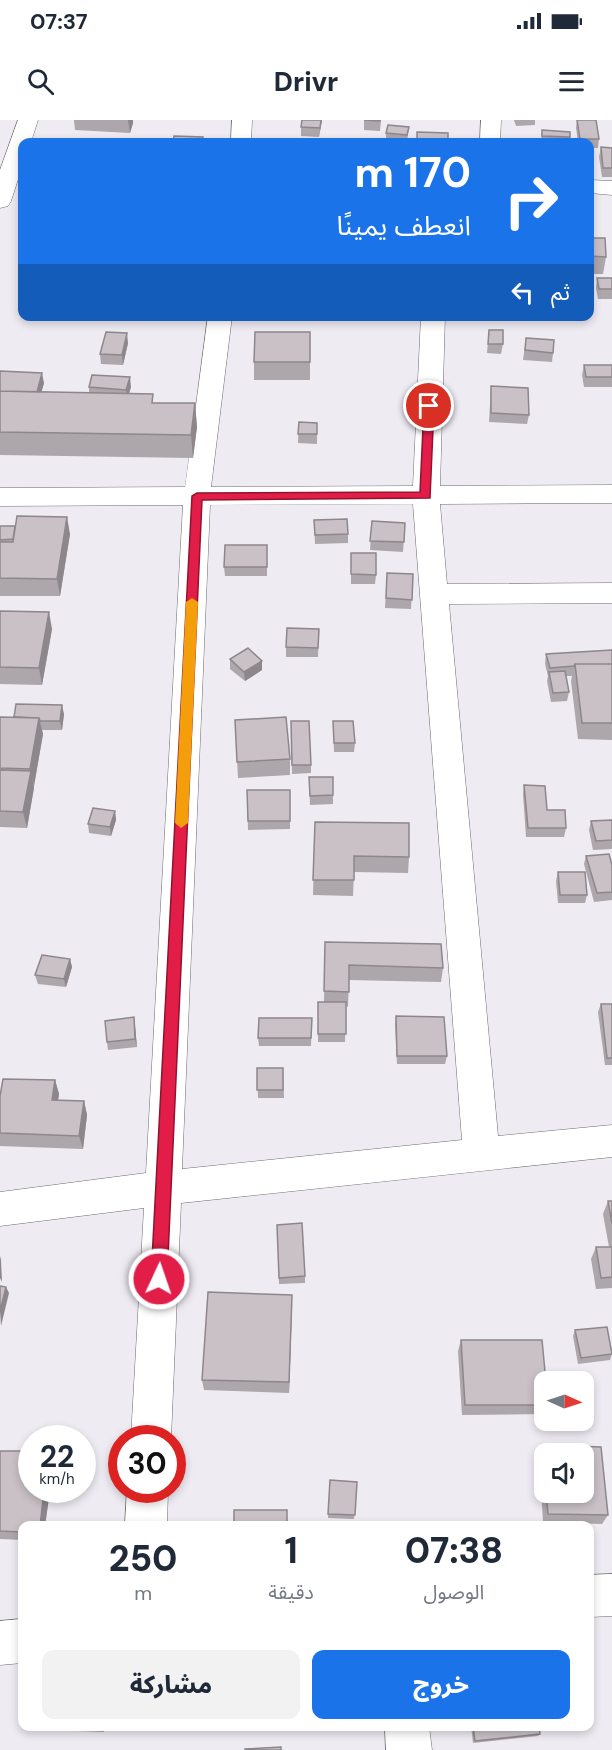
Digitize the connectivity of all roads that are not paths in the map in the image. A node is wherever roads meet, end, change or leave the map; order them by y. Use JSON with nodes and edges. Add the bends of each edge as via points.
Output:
{"nodes":[{"id":1,"x":242,"y":120,"type":"edge"},
{"id":2,"x":491,"y":120,"type":"edge"},
{"id":3,"x":16,"y":132,"type":"edge"},
{"id":4,"x":241,"y":138,"type":"edge"},
{"id":5,"x":490,"y":138,"type":"edge"},
{"id":6,"x":594,"y":187,"type":"edge"},
{"id":7,"x":612,"y":188,"type":"edge"},
{"id":8,"x":0,"y":201,"type":"edge"},
{"id":9,"x":219,"y":321,"type":"edge"},
{"id":10,"x":433,"y":321,"type":"edge"},
{"id":11,"x":197,"y":496,"type":"junction"},
{"id":12,"x":426,"y":496,"type":"junction"},
{"id":13,"x":0,"y":497,"type":"edge"},
{"id":14,"x":611,"y":497,"type":"edge"},
{"id":15,"x":612,"y":593,"type":"edge"},
{"id":16,"x":434,"y":594,"type":"junction"},
{"id":17,"x":612,"y":1141,"type":"edge"},
{"id":18,"x":481,"y":1154,"type":"junction"},
{"id":19,"x":164,"y":1188,"type":"junction"},
{"id":20,"x":0,"y":1209,"type":"edge"},
{"id":21,"x":152,"y":1425,"type":"edge"},
{"id":22,"x":147,"y":1503,"type":"edge"},
{"id":23,"x":146,"y":1521,"type":"edge"},
{"id":24,"x":612,"y":1595,"type":"edge"},
{"id":25,"x":594,"y":1596,"type":"edge"},
{"id":26,"x":18,"y":1641,"type":"edge"},
{"id":27,"x":0,"y":1643,"type":"edge"},
{"id":28,"x":407,"y":1731,"type":"edge"},
{"id":29,"x":409,"y":1750,"type":"edge"}],
"edges":[{"from":1,"to":4,"type":"street"},
{"from":2,"to":5,"type":"street"},
{"from":3,"to":8,"type":"street"},
{"from":6,"to":7,"type":"street"},
{"from":9,"to":11,"type":"street"},
{"from":10,"to":12,"type":"street"},
{"from":11,"to":12,"type":"street"},
{"from":11,"to":13,"type":"street"},
{"from":11,"to":19,"type":"street"},
{"from":12,"to":14,"type":"street"},
{"from":12,"to":16,"type":"street"},
{"from":15,"to":16,"type":"street"},
{"from":16,"to":18,"type":"street"},
{"from":17,"to":18,"type":"street"},
{"from":18,"to":19,"type":"street"},
{"from":19,"to":20,"type":"street"},
{"from":19,"to":21,"type":"street"},
{"from":22,"to":23,"type":"street"},
{"from":24,"to":25,"type":"street"},
{"from":26,"to":27,"type":"street"},
{"from":28,"to":29,"type":"street"}]}
